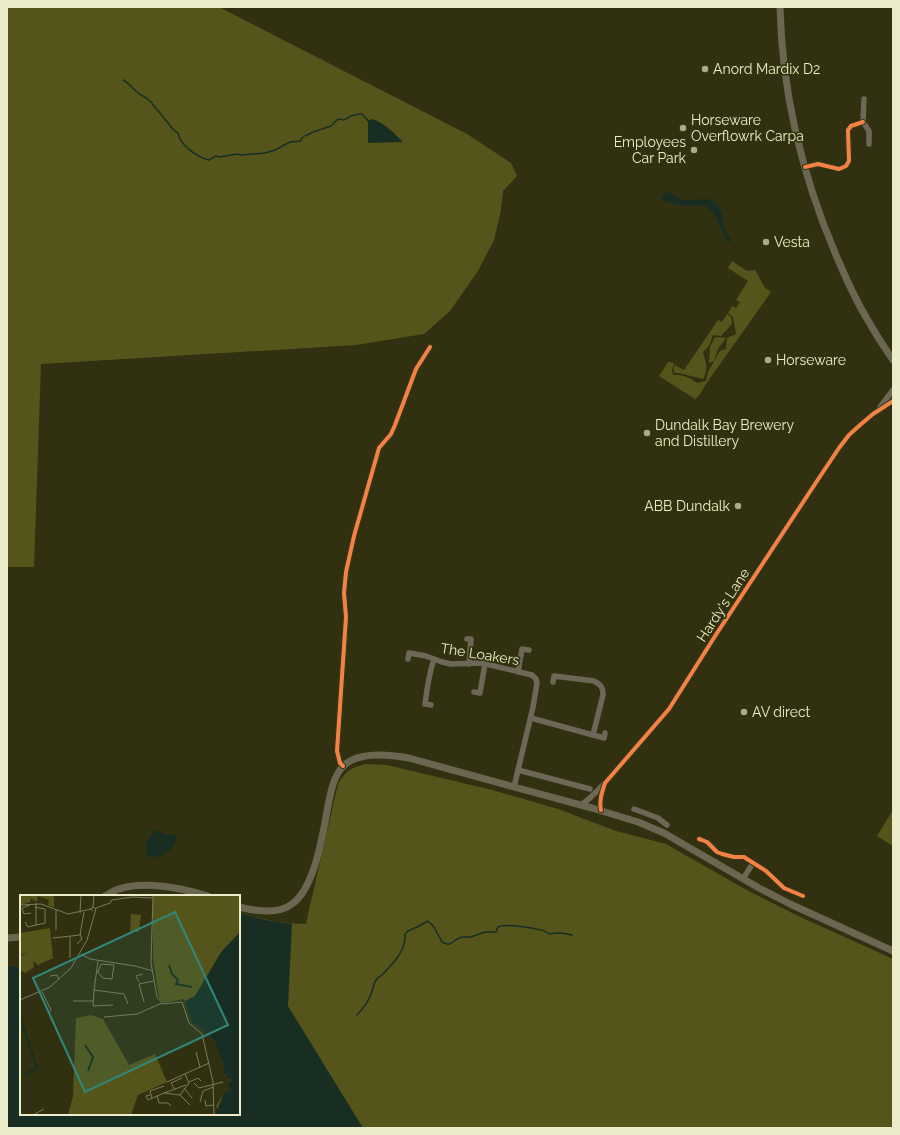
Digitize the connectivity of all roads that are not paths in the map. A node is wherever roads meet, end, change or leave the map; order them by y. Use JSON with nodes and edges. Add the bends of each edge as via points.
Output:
{"nodes":[{"id":1,"x":780,"y":7,"type":"edge"},
{"id":2,"x":864,"y":99,"type":"dead end"},
{"id":3,"x":863,"y":122,"type":"junction"},
{"id":4,"x":869,"y":144,"type":"dead end"},
{"id":5,"x":805,"y":168,"type":"junction"},
{"id":6,"x":430,"y":347,"type":"dead end"},
{"id":7,"x":893,"y":360,"type":"edge"},
{"id":8,"x":893,"y":390,"type":"edge"},
{"id":9,"x":893,"y":401,"type":"edge"},
{"id":10,"x":873,"y":414,"type":"junction"},
{"id":11,"x":467,"y":638,"type":"dead end"},
{"id":12,"x":529,"y":650,"type":"dead end"},
{"id":13,"x":408,"y":658,"type":"dead end"},
{"id":14,"x":434,"y":659,"type":"junction"},
{"id":15,"x":469,"y":664,"type":"junction"},
{"id":16,"x":485,"y":664,"type":"junction"},
{"id":17,"x":518,"y":672,"type":"junction"},
{"id":18,"x":553,"y":682,"type":"dead end"},
{"id":19,"x":474,"y":692,"type":"dead end"},
{"id":20,"x":431,"y":705,"type":"dead end"},
{"id":21,"x":530,"y":718,"type":"junction"},
{"id":22,"x":605,"y":733,"type":"dead end"},
{"id":23,"x":593,"y":735,"type":"junction"},
{"id":24,"x":343,"y":766,"type":"junction"},
{"id":25,"x":518,"y":770,"type":"junction"},
{"id":26,"x":605,"y":783,"type":"junction"},
{"id":27,"x":514,"y":787,"type":"junction"},
{"id":28,"x":590,"y":789,"type":"dead end"},
{"id":29,"x":582,"y":805,"type":"junction"},
{"id":30,"x":634,"y":809,"type":"dead end"},
{"id":31,"x":601,"y":810,"type":"junction"},
{"id":32,"x":648,"y":814,"type":"junction"},
{"id":33,"x":642,"y":824,"type":"junction"},
{"id":34,"x":667,"y":825,"type":"dead end"},
{"id":35,"x":699,"y":839,"type":"dead end"},
{"id":36,"x":753,"y":863,"type":"junction"},
{"id":37,"x":743,"y":879,"type":"junction"},
{"id":38,"x":107,"y":895,"type":"edge"},
{"id":39,"x":204,"y":895,"type":"edge"},
{"id":40,"x":803,"y":896,"type":"dead end"},
{"id":41,"x":240,"y":907,"type":"edge"},
{"id":42,"x":20,"y":937,"type":"edge"},
{"id":43,"x":7,"y":938,"type":"edge"},
{"id":44,"x":893,"y":951,"type":"edge"}],
"edges":[{"from":1,"to":5,"type":"main road","via":[[788,90]]},
{"from":2,"to":3,"type":"street"},
{"from":3,"to":4,"type":"street","via":[[869,131]]},
{"from":3,"to":5,"type":"street","via":[[851,126],[848,130],[849,162],[843,168],[818,164]]},
{"from":5,"to":7,"type":"main road","via":[[816,204],[848,283],[868,322]]},
{"from":6,"to":24,"type":"street","via":[[416,369],[393,430],[379,448],[346,572],[346,617],[337,751]]},
{"from":8,"to":10,"type":"street","name":"Hardy's Lane"},
{"from":9,"to":10,"type":"street","name":"Hardy's Lane"},
{"from":10,"to":26,"type":"street","name":"Hardy's Lane","via":[[849,436],[819,478],[721,626],[670,710]]},
{"from":11,"to":15,"type":"street","via":[[471,639]]},
{"from":12,"to":17,"type":"street","via":[[522,649]]},
{"from":13,"to":14,"type":"street","name":"The Loakers","via":[[409,653]]},
{"from":14,"to":15,"type":"street","name":"The Loakers","via":[[451,664]]},
{"from":14,"to":20,"type":"street","via":[[425,704]]},
{"from":15,"to":16,"type":"street","name":"The Loakers"},
{"from":16,"to":17,"type":"street","name":"The Loakers"},
{"from":16,"to":19,"type":"street","via":[[480,693]]},
{"from":17,"to":21,"type":"street","name":"The Loakers","via":[[532,675],[536,679]]},
{"from":18,"to":23,"type":"street","via":[[554,676],[600,684],[603,695]]},
{"from":21,"to":23,"type":"street"},
{"from":21,"to":25,"type":"street","name":"The Loakers"},
{"from":22,"to":23,"type":"street","via":[[604,738]]},
{"from":24,"to":27,"type":"main road","via":[[359,758],[396,756]]},
{"from":24,"to":41,"type":"main road","via":[[334,781],[316,862],[301,896],[292,905],[270,911]]},
{"from":25,"to":27,"type":"street","name":"The Loakers"},
{"from":25,"to":28,"type":"street"},
{"from":26,"to":29,"type":"street"},
{"from":26,"to":31,"type":"street","name":"Hardy's Lane","via":[[601,794]]},
{"from":27,"to":29,"type":"main road"},
{"from":29,"to":31,"type":"main road"},
{"from":30,"to":32,"type":"street"},
{"from":31,"to":33,"type":"main road"},
{"from":32,"to":33,"type":"street"},
{"from":32,"to":34,"type":"street"},
{"from":33,"to":37,"type":"main road","via":[[664,833]]},
{"from":35,"to":36,"type":"street","via":[[707,842],[717,852],[744,857]]},
{"from":36,"to":37,"type":"street"},
{"from":36,"to":40,"type":"street","via":[[784,888]]},
{"from":37,"to":44,"type":"main road","via":[[810,914]]},
{"from":38,"to":39,"type":"main road","via":[[128,887],[152,886]]},
{"from":42,"to":43,"type":"main road"}]}
